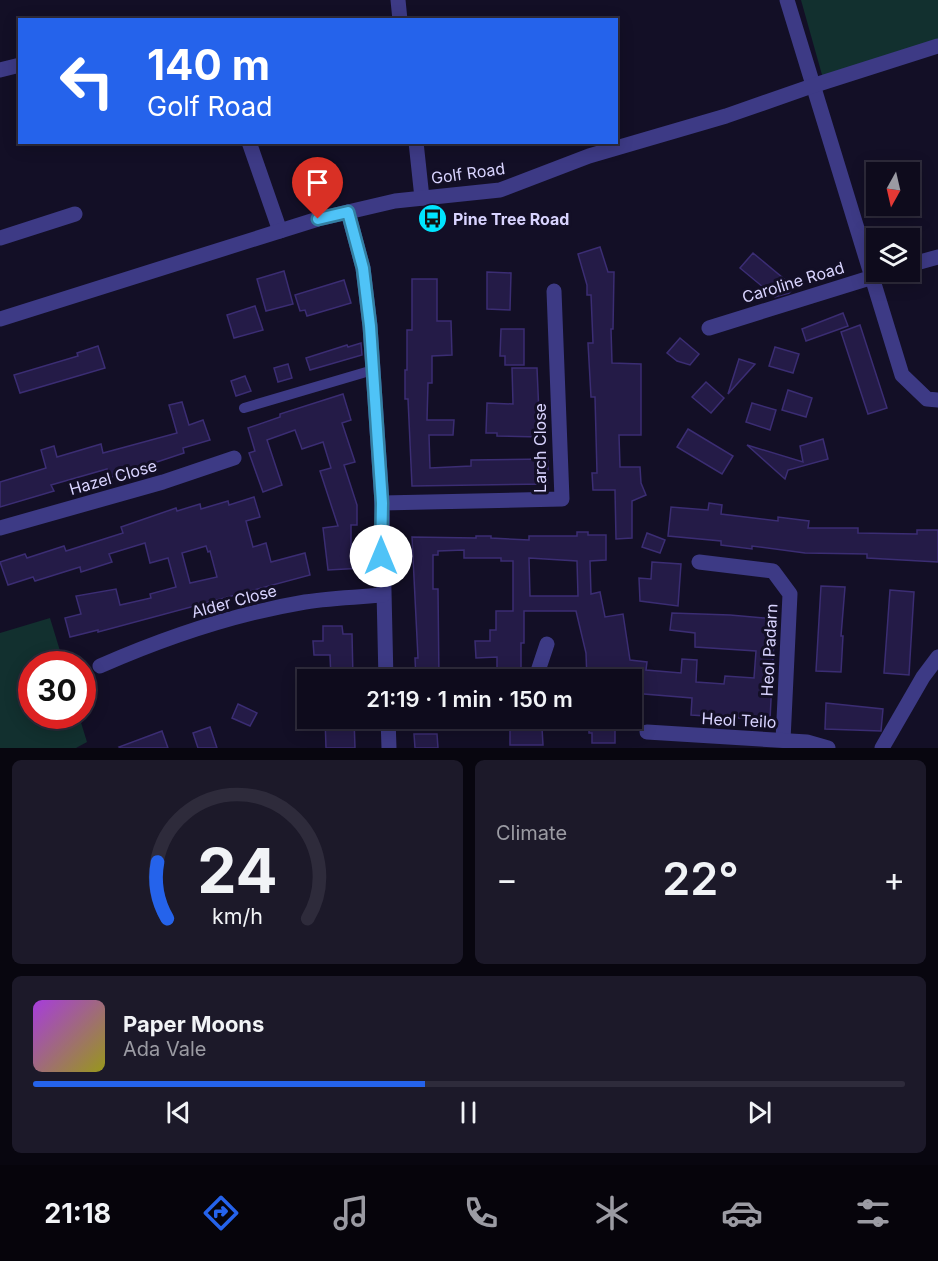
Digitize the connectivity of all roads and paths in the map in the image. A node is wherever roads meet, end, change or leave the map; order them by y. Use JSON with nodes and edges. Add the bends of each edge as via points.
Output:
{"nodes":[{"id":1,"x":398,"y":0,"type":"edge"},
{"id":2,"x":787,"y":0,"type":"edge"},
{"id":3,"x":400,"y":18,"type":"edge"},
{"id":4,"x":938,"y":46,"type":"edge"},
{"id":5,"x":18,"y":66,"type":"edge"},
{"id":6,"x":0,"y":70,"type":"edge"},
{"id":7,"x":812,"y":86,"type":"junction"},
{"id":8,"x":250,"y":144,"type":"edge"},
{"id":9,"x":416,"y":144,"type":"edge"},
{"id":10,"x":422,"y":198,"type":"junction"},
{"id":11,"x":348,"y":212,"type":"junction"},
{"id":12,"x":75,"y":214,"type":"dead end"},
{"id":13,"x":280,"y":231,"type":"junction"},
{"id":14,"x":0,"y":238,"type":"edge"},
{"id":15,"x":866,"y":254,"type":"edge"},
{"id":16,"x":938,"y":257,"type":"edge"},
{"id":17,"x":920,"y":262,"type":"edge"},
{"id":18,"x":866,"y":278,"type":"edge"},
{"id":19,"x":875,"y":282,"type":"edge"},
{"id":20,"x":554,"y":291,"type":"dead end"},
{"id":21,"x":0,"y":319,"type":"edge"},
{"id":22,"x":709,"y":328,"type":"dead end"},
{"id":23,"x":373,"y":370,"type":"junction"},
{"id":24,"x":938,"y":400,"type":"edge"},
{"id":25,"x":244,"y":408,"type":"dead end"},
{"id":26,"x":234,"y":459,"type":"dead end"},
{"id":27,"x":382,"y":503,"type":"junction"},
{"id":28,"x":0,"y":528,"type":"edge"},
{"id":29,"x":699,"y":562,"type":"dead end"},
{"id":30,"x":383,"y":595,"type":"junction"},
{"id":31,"x":547,"y":644,"type":"dead end"},
{"id":32,"x":938,"y":657,"type":"edge"},
{"id":33,"x":100,"y":666,"type":"dead end"},
{"id":34,"x":386,"y":669,"type":"edge"},
{"id":35,"x":539,"y":669,"type":"edge"},
{"id":36,"x":388,"y":729,"type":"edge"},
{"id":37,"x":647,"y":732,"type":"dead end"},
{"id":38,"x":783,"y":740,"type":"junction"},
{"id":39,"x":389,"y":748,"type":"edge"},
{"id":40,"x":828,"y":748,"type":"edge"},
{"id":41,"x":882,"y":748,"type":"edge"}],
"edges":[{"from":1,"to":3,"type":"street"},
{"from":2,"to":7,"type":"street"},
{"from":4,"to":7,"type":"street","name":"Golf Road"},
{"from":5,"to":6,"type":"street"},
{"from":7,"to":10,"type":"street","name":"Golf Road","via":[[589,156],[500,190]]},
{"from":7,"to":15,"type":"street"},
{"from":8,"to":13,"type":"street"},
{"from":9,"to":10,"type":"street"},
{"from":10,"to":11,"type":"street","name":"Golf Road"},
{"from":11,"to":13,"type":"street","name":"Golf Road"},
{"from":11,"to":23,"type":"street","via":[[363,268]]},
{"from":12,"to":14,"type":"street"},
{"from":13,"to":21,"type":"street","name":"Golf Road"},
{"from":16,"to":17,"type":"street"},
{"from":18,"to":22,"type":"street","name":"Caroline Road"},
{"from":19,"to":24,"type":"street","via":[[903,375],[927,399]]},
{"from":20,"to":27,"type":"street","name":"Larch Close","via":[[561,499]]},
{"from":23,"to":25,"type":"lane"},
{"from":23,"to":27,"type":"street"},
{"from":26,"to":28,"type":"street","name":"Hazel Close"},
{"from":27,"to":30,"type":"street"},
{"from":29,"to":38,"type":"street","name":"Heol Padarn","via":[[773,571],[790,594]]},
{"from":30,"to":33,"type":"street","name":"Alder Close","via":[[307,602],[232,617]]},
{"from":30,"to":34,"type":"street"},
{"from":31,"to":35,"type":"street"},
{"from":32,"to":41,"type":"street"},
{"from":36,"to":39,"type":"street"},
{"from":37,"to":38,"type":"street","name":"Heol Teilo"},
{"from":38,"to":40,"type":"street","name":"Heol Teilo"}]}
